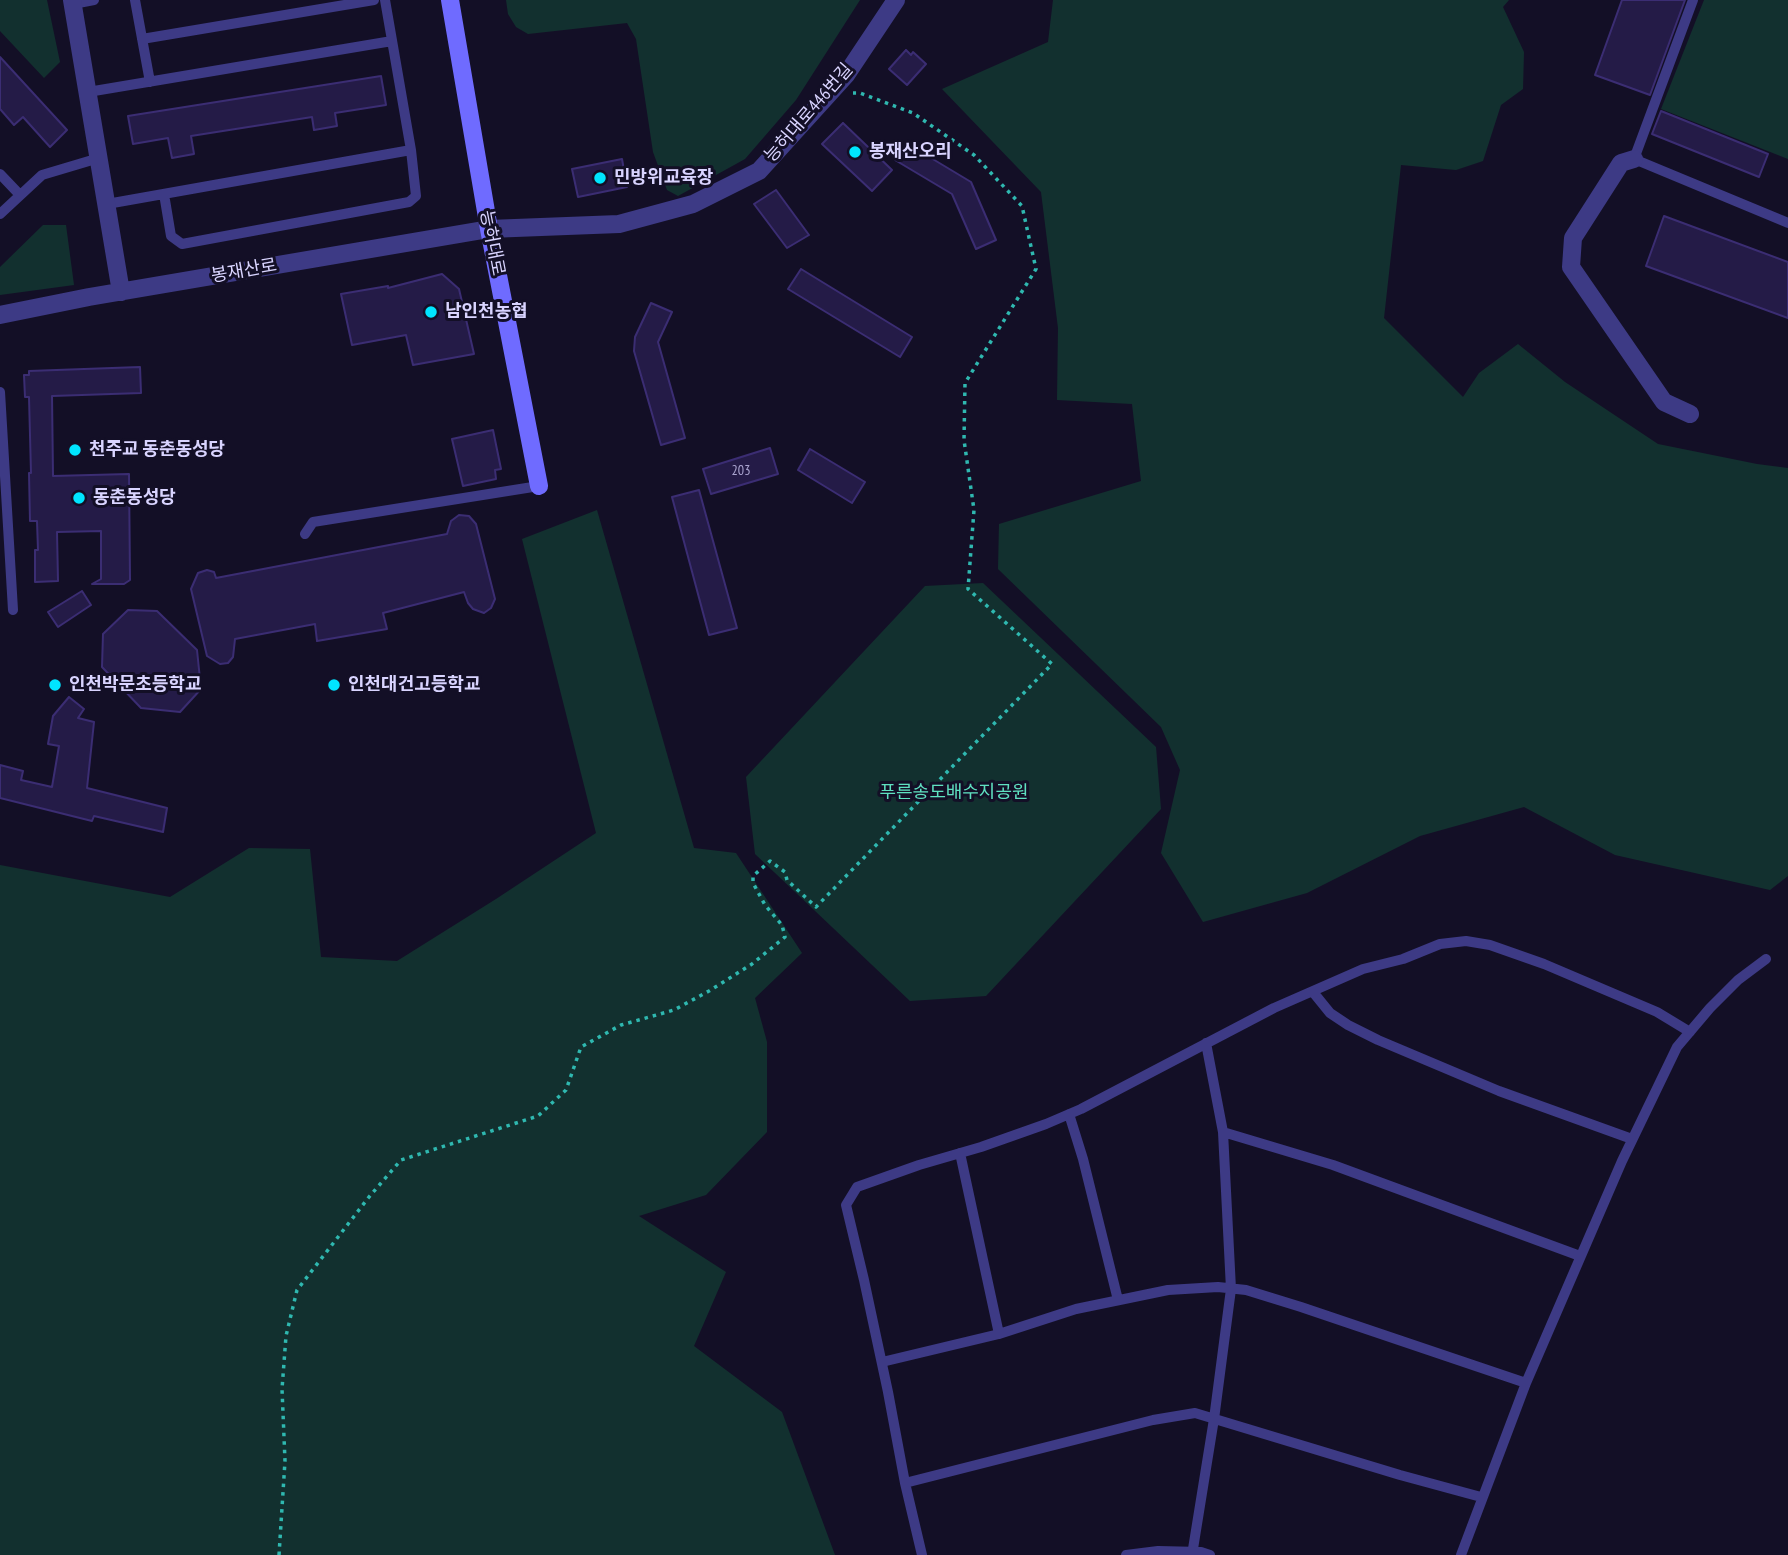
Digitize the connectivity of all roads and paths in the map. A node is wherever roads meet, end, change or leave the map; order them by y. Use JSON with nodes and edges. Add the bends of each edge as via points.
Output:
{"nodes":[{"id":1,"x":94,"y":0,"type":"edge"},
{"id":2,"x":135,"y":0,"type":"edge"},
{"id":3,"x":374,"y":0,"type":"edge"},
{"id":4,"x":385,"y":0,"type":"edge"},
{"id":5,"x":450,"y":0,"type":"edge"},
{"id":6,"x":896,"y":0,"type":"edge"},
{"id":7,"x":1693,"y":0,"type":"edge"},
{"id":8,"x":73,"y":2,"type":"edge"},
{"id":9,"x":142,"y":39,"type":"junction"},
{"id":10,"x":392,"y":41,"type":"junction"},
{"id":11,"x":150,"y":82,"type":"junction"},
{"id":12,"x":88,"y":92,"type":"junction"},
{"id":13,"x":844,"y":93,"type":"dead end"},
{"id":14,"x":411,"y":150,"type":"junction"},
{"id":15,"x":99,"y":158,"type":"junction"},
{"id":16,"x":1634,"y":159,"type":"junction"},
{"id":17,"x":0,"y":174,"type":"edge"},
{"id":18,"x":164,"y":194,"type":"junction"},
{"id":19,"x":20,"y":195,"type":"junction"},
{"id":20,"x":107,"y":204,"type":"junction"},
{"id":21,"x":0,"y":214,"type":"edge"},
{"id":22,"x":1788,"y":223,"type":"edge"},
{"id":23,"x":489,"y":229,"type":"junction"},
{"id":24,"x":121,"y":292,"type":"junction"},
{"id":25,"x":0,"y":315,"type":"edge"},
{"id":26,"x":0,"y":392,"type":"edge"},
{"id":27,"x":1690,"y":414,"type":"dead end"},
{"id":28,"x":539,"y":486,"type":"joint"},
{"id":29,"x":305,"y":534,"type":"dead end"},
{"id":30,"x":13,"y":610,"type":"dead end"},
{"id":31,"x":1766,"y":959,"type":"dead end"},
{"id":32,"x":1313,"y":992,"type":"junction"},
{"id":33,"x":1690,"y":1032,"type":"junction"},
{"id":34,"x":1206,"y":1043,"type":"junction"},
{"id":35,"x":1069,"y":1114,"type":"junction"},
{"id":36,"x":1223,"y":1132,"type":"junction"},
{"id":37,"x":1632,"y":1139,"type":"junction"},
{"id":38,"x":960,"y":1153,"type":"junction"},
{"id":39,"x":1580,"y":1256,"type":"junction"},
{"id":40,"x":1231,"y":1289,"type":"junction"},
{"id":41,"x":1118,"y":1300,"type":"junction"},
{"id":42,"x":999,"y":1334,"type":"junction"},
{"id":43,"x":882,"y":1362,"type":"junction"},
{"id":44,"x":1526,"y":1383,"type":"junction"},
{"id":45,"x":1214,"y":1419,"type":"junction"},
{"id":46,"x":905,"y":1483,"type":"junction"},
{"id":47,"x":1481,"y":1497,"type":"junction"},
{"id":48,"x":1193,"y":1554,"type":"edge"},
{"id":49,"x":279,"y":1555,"type":"edge"},
{"id":50,"x":922,"y":1555,"type":"edge"},
{"id":51,"x":1126,"y":1555,"type":"edge"},
{"id":52,"x":1210,"y":1555,"type":"edge"},
{"id":53,"x":1461,"y":1555,"type":"edge"}],
"edges":[{"from":1,"to":8,"type":"lane"},
{"from":2,"to":9,"type":"lane"},
{"from":3,"to":9,"type":"lane"},
{"from":4,"to":10,"type":"lane"},
{"from":5,"to":23,"type":"main road","name":"능허대로"},
{"from":6,"to":23,"type":"street","name":"능허대로446번길","via":[[845,75],[759,171],[693,204],[619,223]]},
{"from":7,"to":16,"type":"lane"},
{"from":8,"to":12,"type":"street"},
{"from":9,"to":11,"type":"lane"},
{"from":10,"to":11,"type":"lane"},
{"from":10,"to":14,"type":"lane"},
{"from":11,"to":12,"type":"lane"},
{"from":12,"to":15,"type":"street"},
{"from":13,"to":49,"type":"path","via":[[860,93],[913,113],[974,155],[1022,206],[1036,269],[965,383],[964,440],[974,510],[968,589],[1052,664],[816,907],[770,861],[753,876],[785,936],[752,964],[674,1010],[621,1025],[581,1047],[566,1090],[538,1116],[401,1160],[297,1290],[286,1336],[282,1389],[285,1461]]},
{"from":14,"to":18,"type":"lane"},
{"from":14,"to":18,"type":"lane","via":[[416,196],[410,202],[182,244],[171,236]]},
{"from":15,"to":19,"type":"lane","via":[[42,175]]},
{"from":15,"to":20,"type":"street"},
{"from":16,"to":22,"type":"lane"},
{"from":16,"to":27,"type":"street","via":[[1621,163],[1573,238],[1571,267],[1664,402]]},
{"from":17,"to":19,"type":"lane"},
{"from":18,"to":20,"type":"lane"},
{"from":19,"to":21,"type":"lane"},
{"from":20,"to":24,"type":"street"},
{"from":23,"to":24,"type":"street","name":"봉재산로"},
{"from":23,"to":28,"type":"main road","name":"능허대로"},
{"from":24,"to":25,"type":"street","name":"봉재산로"},
{"from":26,"to":30,"type":"lane"},
{"from":28,"to":29,"type":"lane","via":[[313,522]]},
{"from":31,"to":33,"type":"lane","via":[[1738,980]]},
{"from":32,"to":33,"type":"lane","via":[[1363,969],[1440,944],[1466,941],[1490,944],[1544,964],[1657,1012]]},
{"from":32,"to":34,"type":"lane"},
{"from":32,"to":37,"type":"lane","via":[[1330,1013],[1378,1040],[1499,1091]]},
{"from":33,"to":37,"type":"lane","via":[[1677,1047]]},
{"from":34,"to":35,"type":"lane"},
{"from":34,"to":36,"type":"lane"},
{"from":35,"to":38,"type":"lane"},
{"from":35,"to":41,"type":"lane"},
{"from":36,"to":39,"type":"lane","via":[[1333,1165]]},
{"from":36,"to":40,"type":"lane"},
{"from":37,"to":39,"type":"lane"},
{"from":38,"to":42,"type":"lane"},
{"from":38,"to":43,"type":"lane","via":[[856,1187],[846,1205]]},
{"from":39,"to":44,"type":"lane"},
{"from":40,"to":41,"type":"lane","via":[[1168,1290]]},
{"from":40,"to":44,"type":"lane","via":[[1301,1307]]},
{"from":40,"to":45,"type":"lane"},
{"from":41,"to":42,"type":"lane"},
{"from":42,"to":43,"type":"lane"},
{"from":43,"to":46,"type":"lane"},
{"from":44,"to":47,"type":"lane"},
{"from":45,"to":46,"type":"lane","via":[[1195,1413],[1153,1420]]},
{"from":45,"to":47,"type":"lane"},
{"from":45,"to":48,"type":"lane"},
{"from":46,"to":50,"type":"lane"},
{"from":47,"to":53,"type":"lane"},
{"from":48,"to":51,"type":"lane","via":[[1158,1551]]},
{"from":48,"to":52,"type":"lane"}]}
